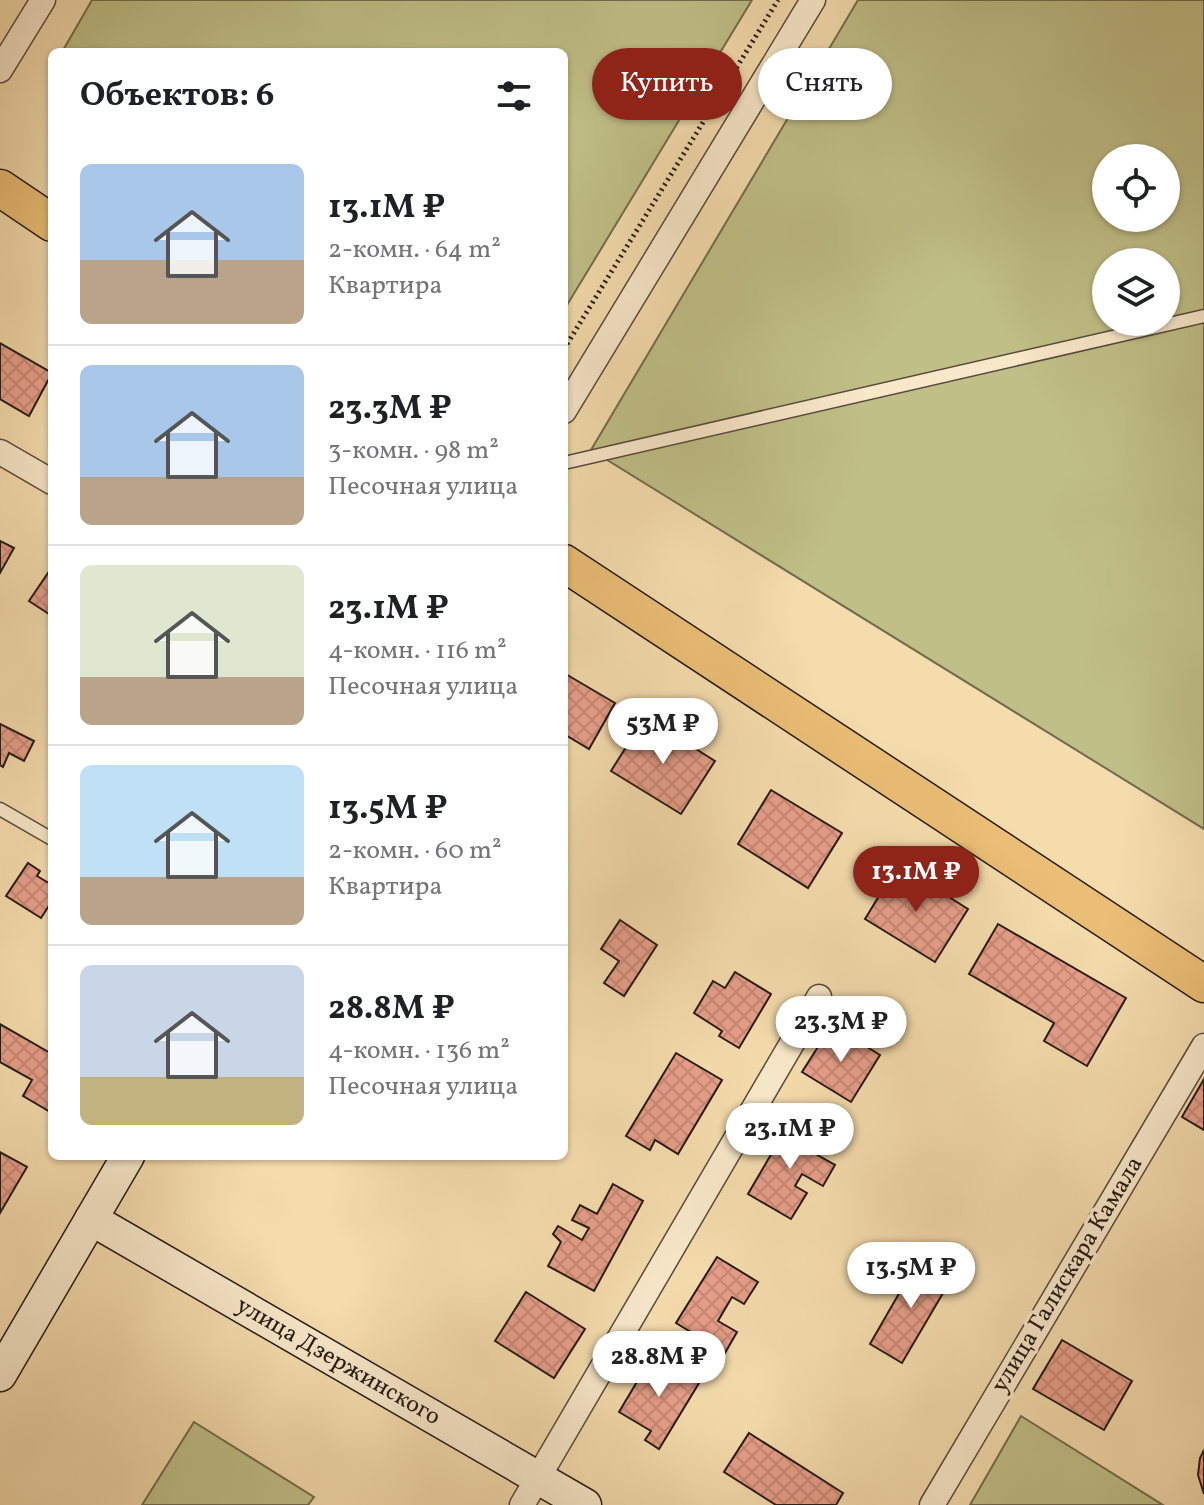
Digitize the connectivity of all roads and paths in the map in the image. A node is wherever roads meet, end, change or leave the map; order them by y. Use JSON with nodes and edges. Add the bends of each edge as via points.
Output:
{"nodes":[{"id":1,"x":43,"y":0,"type":"edge"},
{"id":2,"x":778,"y":0,"type":"edge"},
{"id":3,"x":813,"y":0,"type":"edge"},
{"id":4,"x":0,"y":70,"type":"edge"},
{"id":5,"x":0,"y":188,"type":"edge"},
{"id":6,"x":48,"y":220,"type":"edge"},
{"id":7,"x":1204,"y":316,"type":"edge"},
{"id":8,"x":568,"y":342,"type":"edge"},
{"id":9,"x":568,"y":404,"type":"edge"},
{"id":10,"x":0,"y":452,"type":"edge"},
{"id":11,"x":568,"y":462,"type":"edge"},
{"id":12,"x":48,"y":480,"type":"edge"},
{"id":13,"x":568,"y":566,"type":"edge"},
{"id":14,"x":0,"y":809,"type":"edge"},
{"id":15,"x":48,"y":837,"type":"edge"},
{"id":16,"x":1204,"y":984,"type":"edge"},
{"id":17,"x":819,"y":997,"type":"dead end"},
{"id":18,"x":1204,"y":1046,"type":"edge"},
{"id":19,"x":126,"y":1160,"type":"edge"},
{"id":20,"x":91,"y":1219,"type":"junction"},
{"id":21,"x":0,"y":1375,"type":"edge"},
{"id":22,"x":536,"y":1476,"type":"junction"},
{"id":23,"x":522,"y":1505,"type":"edge"},
{"id":24,"x":585,"y":1505,"type":"edge"},
{"id":25,"x":932,"y":1505,"type":"edge"}],
"edges":[{"from":1,"to":4,"type":"street"},
{"from":2,"to":8,"type":"path"},
{"from":3,"to":9,"type":"street"},
{"from":5,"to":6,"type":"main road"},
{"from":7,"to":11,"type":"lane"},
{"from":10,"to":12,"type":"street"},
{"from":13,"to":16,"type":"main road"},
{"from":14,"to":15,"type":"lane"},
{"from":17,"to":22,"type":"street"},
{"from":18,"to":25,"type":"street","name":"улица Галискара Камала"},
{"from":19,"to":20,"type":"street"},
{"from":20,"to":21,"type":"street"},
{"from":20,"to":22,"type":"street","name":"улица Дзержинского"},
{"from":22,"to":23,"type":"street"},
{"from":22,"to":24,"type":"street","name":"улица Дзержинского"}]}
